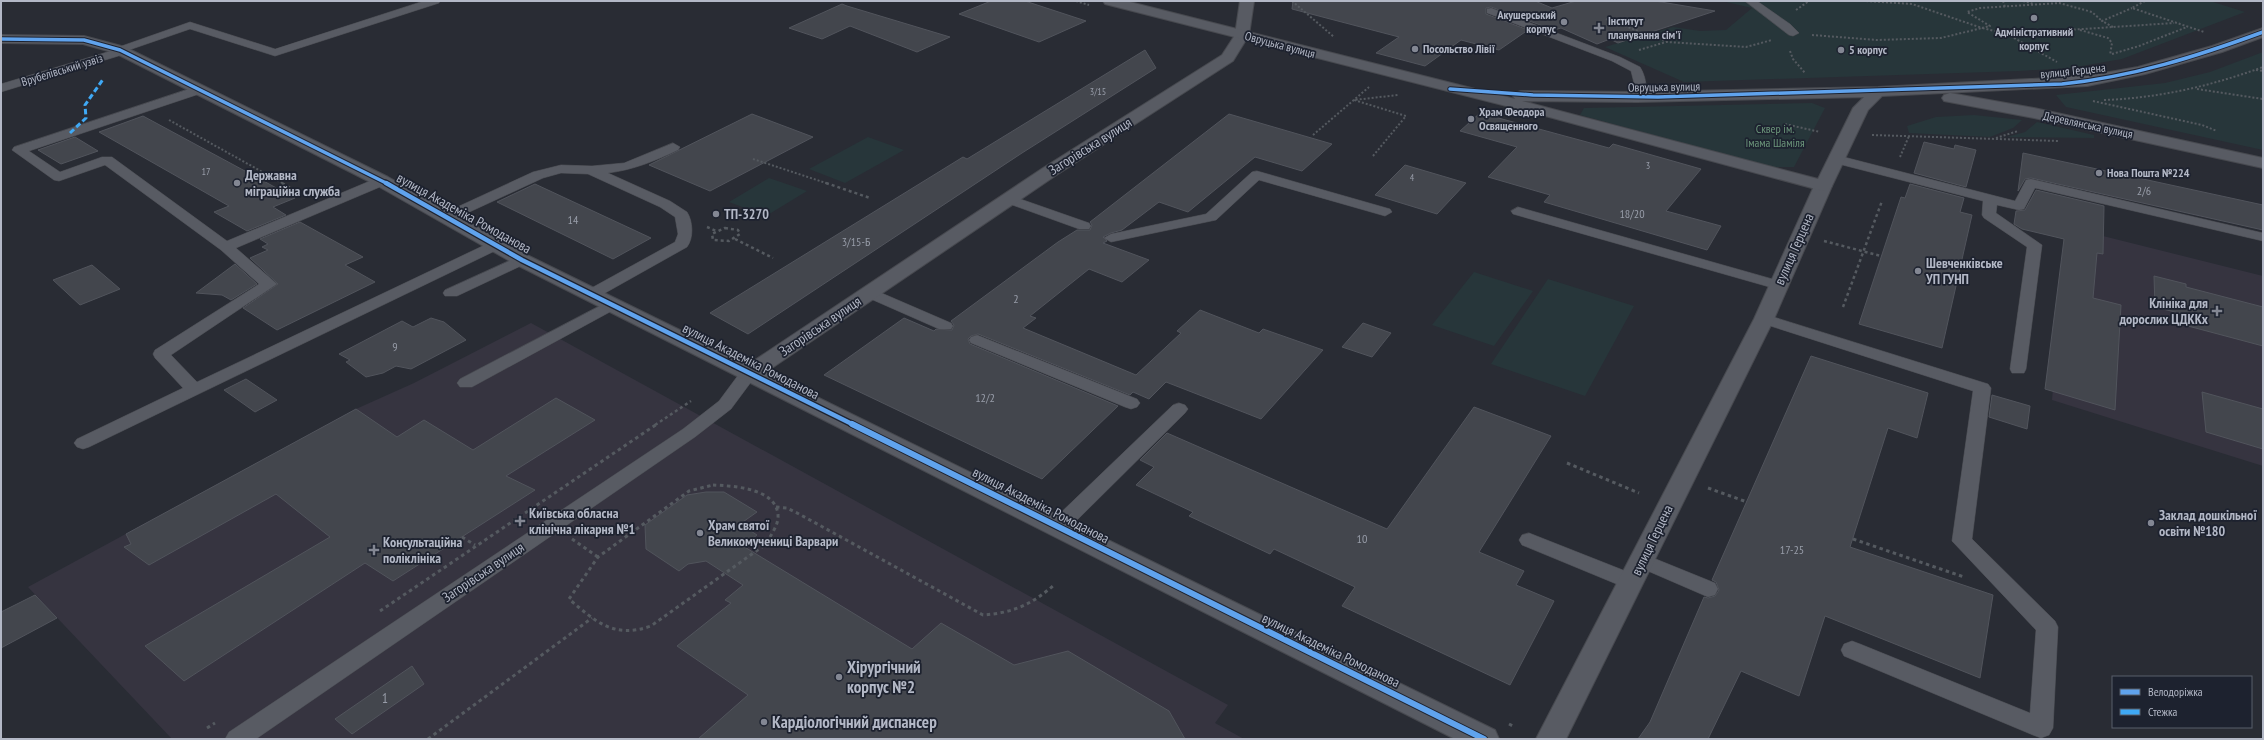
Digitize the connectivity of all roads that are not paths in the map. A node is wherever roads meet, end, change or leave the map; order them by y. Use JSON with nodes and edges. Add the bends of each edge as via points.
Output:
{"nodes":[{"id":1,"x":435,"y":1,"type":"edge"},
{"id":2,"x":1110,"y":1,"type":"edge"},
{"id":3,"x":1247,"y":1,"type":"edge"},
{"id":4,"x":1750,"y":1,"type":"edge"},
{"id":5,"x":1491,"y":11,"type":"dead end"},
{"id":6,"x":2263,"y":32,"type":"edge"},
{"id":7,"x":1789,"y":34,"type":"road end"},
{"id":8,"x":1242,"y":35,"type":"junction"},
{"id":9,"x":1,"y":39,"type":"edge"},
{"id":10,"x":122,"y":50,"type":"junction"},
{"id":11,"x":1,"y":88,"type":"edge"},
{"id":12,"x":1450,"y":89,"type":"junction"},
{"id":13,"x":198,"y":90,"type":"junction"},
{"id":14,"x":1911,"y":90,"type":"junction"},
{"id":15,"x":1878,"y":92,"type":"junction"},
{"id":16,"x":1637,"y":97,"type":"junction"},
{"id":17,"x":673,"y":147,"type":"dead end"},
{"id":18,"x":1836,"y":159,"type":"junction"},
{"id":19,"x":2263,"y":163,"type":"edge"},
{"id":20,"x":590,"y":170,"type":"junction"},
{"id":21,"x":382,"y":181,"type":"junction"},
{"id":22,"x":1823,"y":186,"type":"junction"},
{"id":23,"x":1990,"y":199,"type":"junction"},
{"id":24,"x":1009,"y":200,"type":"junction"},
{"id":25,"x":1518,"y":211,"type":"dead end"},
{"id":26,"x":1385,"y":212,"type":"dead end"},
{"id":27,"x":445,"y":218,"type":"junction"},
{"id":28,"x":1084,"y":226,"type":"dead end"},
{"id":29,"x":2263,"y":237,"type":"edge"},
{"id":30,"x":1111,"y":238,"type":"dead end"},
{"id":31,"x":496,"y":245,"type":"junction"},
{"id":32,"x":226,"y":246,"type":"junction"},
{"id":33,"x":522,"y":260,"type":"junction"},
{"id":34,"x":1778,"y":285,"type":"junction"},
{"id":35,"x":451,"y":293,"type":"dead end"},
{"id":36,"x":870,"y":293,"type":"junction"},
{"id":37,"x":592,"y":294,"type":"junction"},
{"id":38,"x":613,"y":304,"type":"junction"},
{"id":39,"x":1764,"y":319,"type":"junction"},
{"id":40,"x":945,"y":326,"type":"dead end"},
{"id":41,"x":977,"y":340,"type":"dead end"},
{"id":42,"x":2018,"y":369,"type":"dead end"},
{"id":43,"x":748,"y":374,"type":"junction"},
{"id":44,"x":466,"y":383,"type":"dead end"},
{"id":45,"x":194,"y":388,"type":"junction"},
{"id":46,"x":1131,"y":403,"type":"dead end"},
{"id":47,"x":1179,"y":409,"type":"dead end"},
{"id":48,"x":83,"y":443,"type":"dead end"},
{"id":49,"x":1058,"y":527,"type":"junction"},
{"id":50,"x":1529,"y":540,"type":"dead end"},
{"id":51,"x":1641,"y":560,"type":"junction"},
{"id":52,"x":1631,"y":582,"type":"junction"},
{"id":53,"x":1708,"y":589,"type":"dead end"},
{"id":54,"x":1852,"y":650,"type":"dead end"},
{"id":55,"x":237,"y":739,"type":"edge"},
{"id":56,"x":1484,"y":739,"type":"edge"},
{"id":57,"x":1551,"y":739,"type":"edge"}],
"edges":[{"from":1,"to":10,"type":"lane","name":"Врубелівський узвіз","via":[[275,52],[190,25]]},
{"from":2,"to":8,"type":"street","name":"Овруцька вулиця"},
{"from":3,"to":8,"type":"street","name":"Загорівська вулиця"},
{"from":4,"to":7,"type":"lane","via":[[1786,26]]},
{"from":5,"to":16,"type":"lane","via":[[1636,68],[1640,87]]},
{"from":6,"to":14,"type":"street","name":"вулиця Герцена","via":[[2217,49],[2140,71],[2087,81]]},
{"from":8,"to":12,"type":"street","name":"Овруцька вулиця"},
{"from":8,"to":24,"type":"street","name":"Загорівська вулиця","via":[[1228,58]]},
{"from":9,"to":10,"type":"street","name":"вулиця Академіка Ромоданова","via":[[84,40]]},
{"from":10,"to":11,"type":"lane","name":"Врубелівський узвіз"},
{"from":10,"to":13,"type":"street","name":"вулиця Академіка Ромоданова"},
{"from":12,"to":16,"type":"street","name":"Овруцька вулиця","via":[[1527,96]]},
{"from":12,"to":22,"type":"street","name":"Овруцька вулиця","via":[[1544,111]]},
{"from":13,"to":21,"type":"street","name":"вулиця Академіка Ромоданова"},
{"from":13,"to":32,"type":"lane","via":[[19,150],[58,177],[107,160]]},
{"from":14,"to":15,"type":"street","name":"вулиця Герцена"},
{"from":14,"to":19,"type":"street","name":"Деревлянська вулиця","via":[[2034,113]]},
{"from":15,"to":16,"type":"street","name":"Овруцька вулиця"},
{"from":15,"to":18,"type":"street","name":"вулиця Герцена","via":[[1861,108]]},
{"from":17,"to":20,"type":"lane","via":[[639,164],[612,170]]},
{"from":18,"to":22,"type":"street","name":"вулиця Герцена"},
{"from":18,"to":23,"type":"lane"},
{"from":20,"to":27,"type":"lane","via":[[561,169],[538,176]]},
{"from":20,"to":37,"type":"lane","via":[[665,204],[682,215],[685,234],[682,244]]},
{"from":21,"to":27,"type":"street","name":"вулиця Академіка Ромоданова"},
{"from":21,"to":32,"type":"lane"},
{"from":22,"to":34,"type":"street","name":"вулиця Герцена"},
{"from":23,"to":29,"type":"lane","via":[[2019,206],[2030,183]]},
{"from":23,"to":42,"type":"lane","via":[[1989,215],[2035,245]]},
{"from":24,"to":28,"type":"lane"},
{"from":24,"to":36,"type":"street","name":"Загорівська вулиця"},
{"from":25,"to":34,"type":"lane"},
{"from":26,"to":30,"type":"lane","via":[[1258,175],[1211,217]]},
{"from":27,"to":31,"type":"street","name":"вулиця Академіка Ромоданова"},
{"from":31,"to":33,"type":"street","name":"вулиця Академіка Ромоданова"},
{"from":31,"to":45,"type":"lane"},
{"from":32,"to":45,"type":"lane","via":[[269,284],[160,354]]},
{"from":33,"to":35,"type":"lane"},
{"from":33,"to":37,"type":"street","name":"вулиця Академіка Ромоданова"},
{"from":34,"to":39,"type":"street","name":"вулиця Герцена"},
{"from":36,"to":40,"type":"lane"},
{"from":36,"to":43,"type":"street","name":"Загорівська вулиця"},
{"from":37,"to":38,"type":"street","name":"вулиця Академіка Ромоданова"},
{"from":38,"to":43,"type":"street","name":"вулиця Академіка Ромоданова"},
{"from":38,"to":44,"type":"lane"},
{"from":39,"to":51,"type":"street","name":"вулиця Герцена"},
{"from":39,"to":54,"type":"lane","via":[[1982,388],[1962,541],[2047,627],[2041,728]]},
{"from":41,"to":46,"type":"lane"},
{"from":43,"to":49,"type":"street","name":"вулиця Академіка Ромоданова"},
{"from":43,"to":55,"type":"lane","name":"Загорівська вулиця","via":[[725,405],[689,433]]},
{"from":45,"to":48,"type":"lane"},
{"from":47,"to":49,"type":"lane"},
{"from":49,"to":56,"type":"street","name":"вулиця Академіка Ромоданова"},
{"from":50,"to":52,"type":"lane"},
{"from":51,"to":52,"type":"street","name":"вулиця Герцена"},
{"from":51,"to":53,"type":"lane"},
{"from":52,"to":57,"type":"street","name":"вулиця Герцена"}]}
